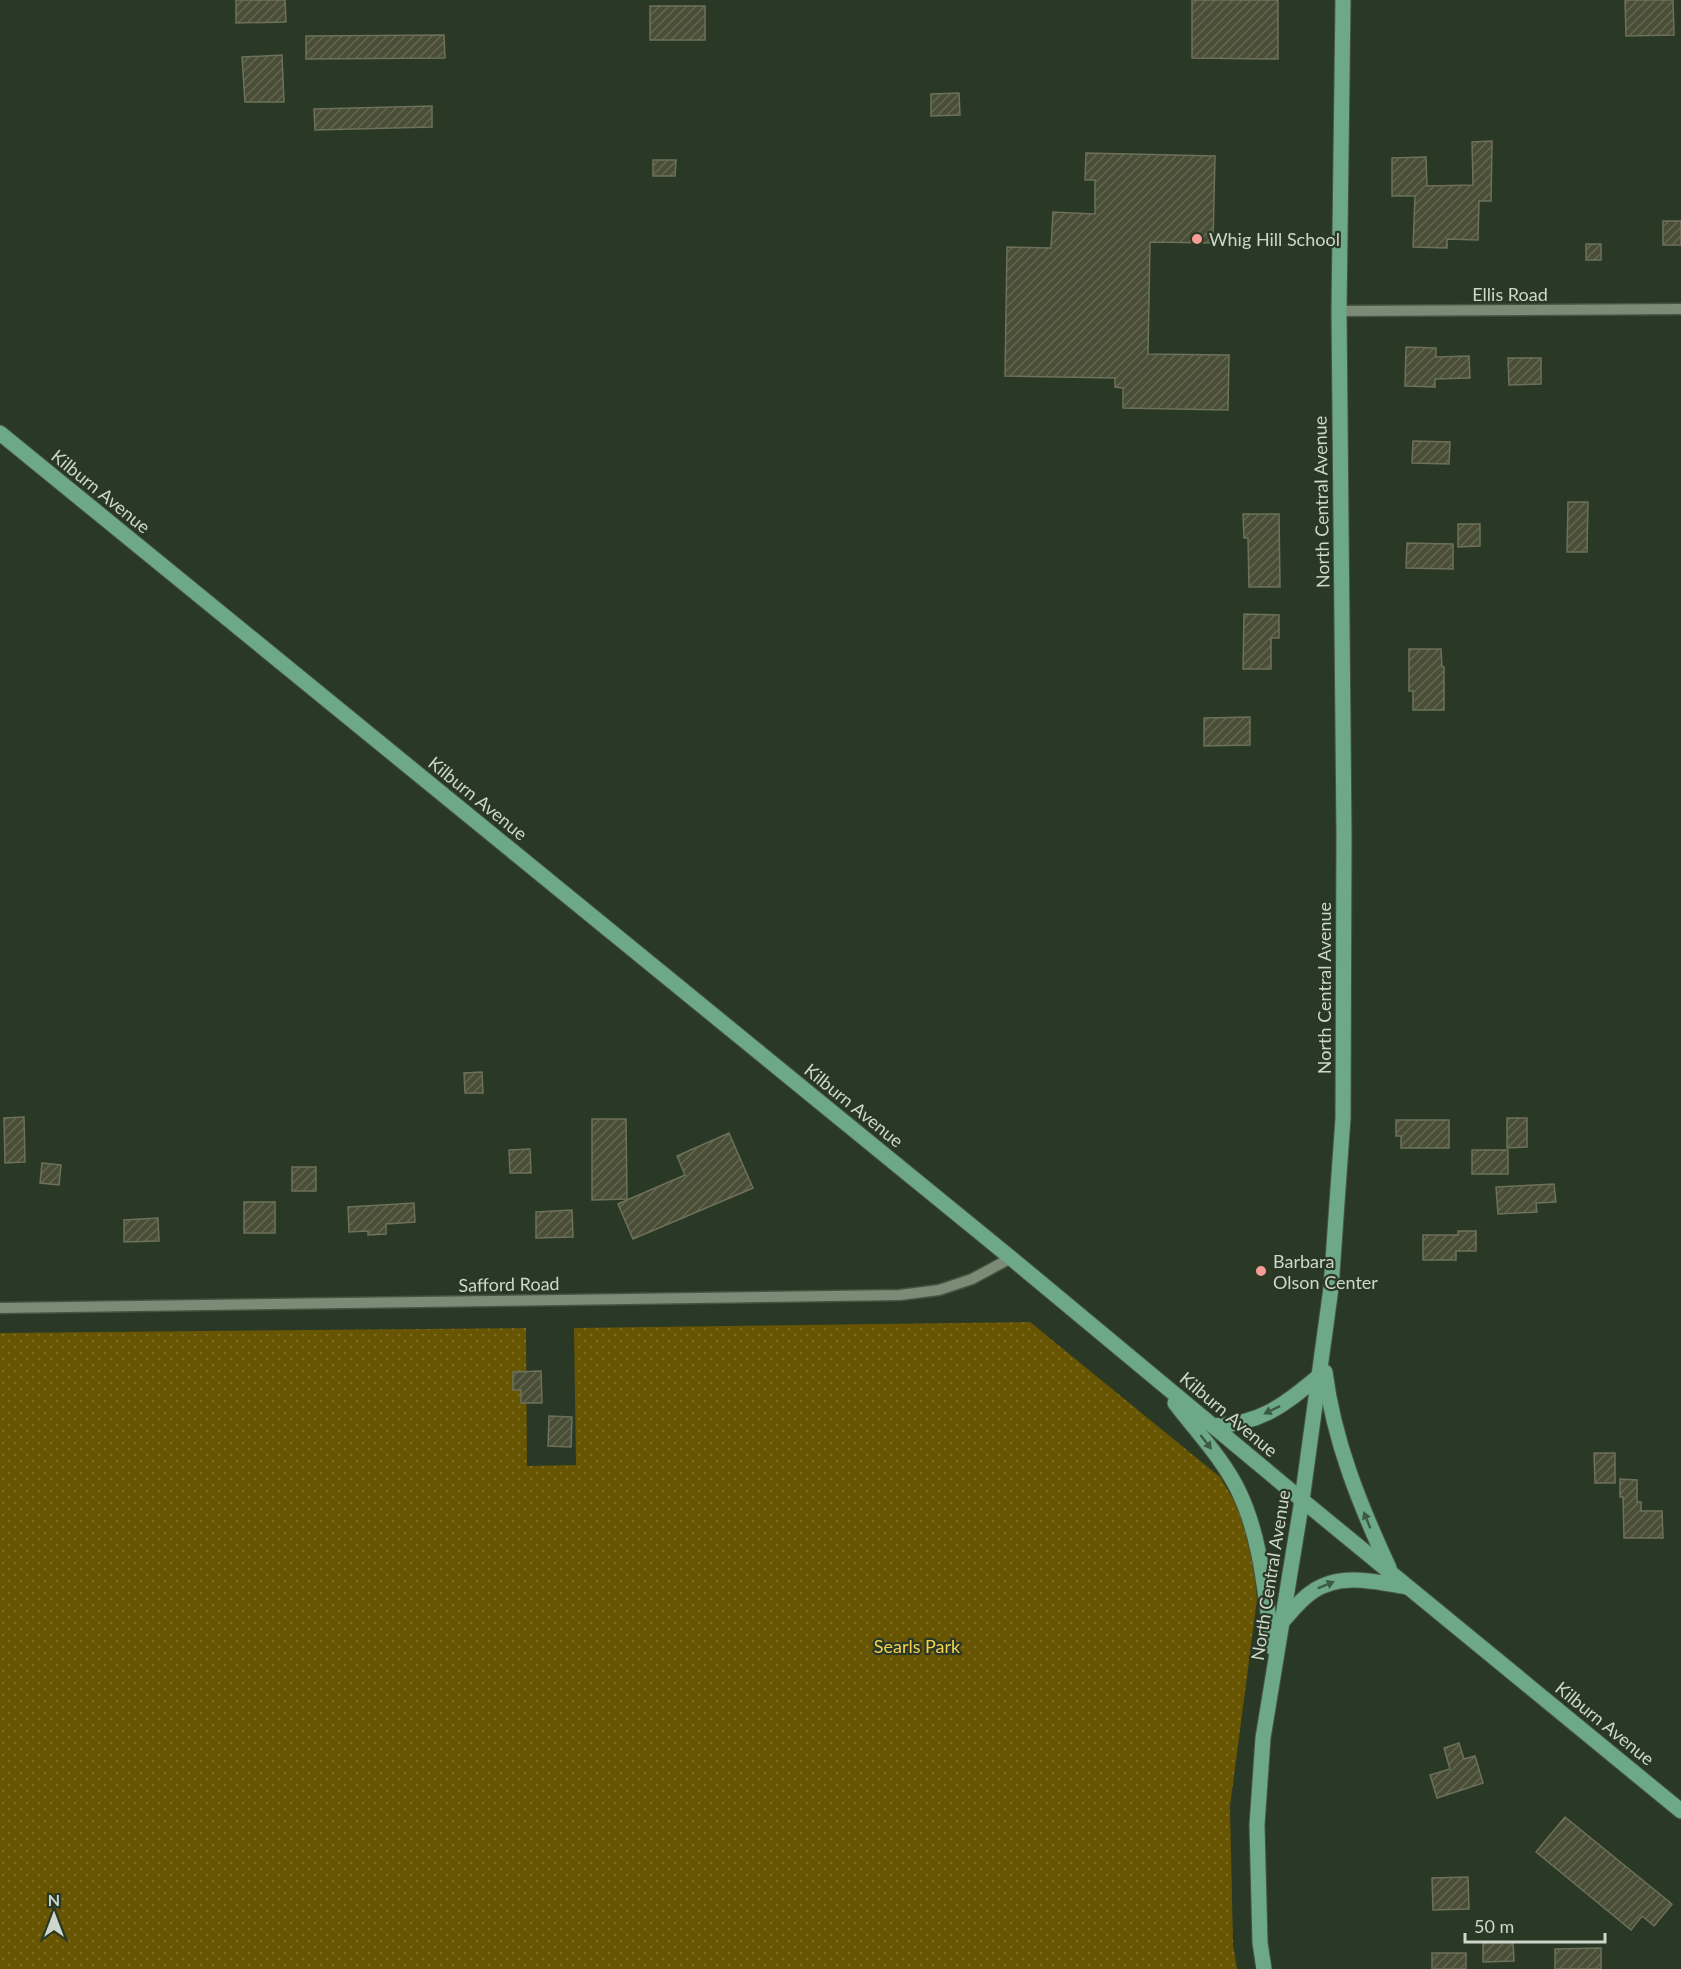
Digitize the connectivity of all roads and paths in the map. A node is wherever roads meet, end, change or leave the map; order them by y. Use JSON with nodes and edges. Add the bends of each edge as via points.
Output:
{"nodes":[{"id":1,"x":1343,"y":0,"type":"edge"},
{"id":2,"x":1681,"y":309,"type":"edge"},
{"id":3,"x":1339,"y":311,"type":"junction"},
{"id":4,"x":0,"y":433,"type":"edge"},
{"id":5,"x":1011,"y":1258,"type":"junction"},
{"id":6,"x":0,"y":1308,"type":"edge"},
{"id":7,"x":1323,"y":1351,"type":"junction"},
{"id":8,"x":1319,"y":1376,"type":"junction"},
{"id":9,"x":1157,"y":1380,"type":"junction"},
{"id":10,"x":1213,"y":1426,"type":"junction"},
{"id":11,"x":1302,"y":1500,"type":"junction"},
{"id":12,"x":1391,"y":1574,"type":"junction"},
{"id":13,"x":1407,"y":1587,"type":"junction"},
{"id":14,"x":1282,"y":1622,"type":"junction"},
{"id":15,"x":1275,"y":1664,"type":"junction"},
{"id":16,"x":1681,"y":1811,"type":"edge"},
{"id":17,"x":1264,"y":1969,"type":"edge"}],
"edges":[{"from":1,"to":3,"type":"main road","name":"North Central Avenue"},
{"from":2,"to":3,"type":"street","name":"Ellis Road"},
{"from":3,"to":7,"type":"main road","name":"North Central Avenue","via":[[1343,1118]]},
{"from":4,"to":5,"type":"main road","name":"Kilburn Avenue"},
{"from":5,"to":6,"type":"street","name":"Safford Road","via":[[972,1280],[939,1290],[900,1295]]},
{"from":5,"to":9,"type":"main road","name":"Kilburn Avenue"},
{"from":7,"to":8,"type":"main road","name":"North Central Avenue"},
{"from":12,"to":7,"type":"main road","one_way":true,"via":[[1342,1455]]},
{"from":8,"to":10,"type":"main road","one_way":true,"via":[[1284,1404],[1253,1420]]},
{"from":8,"to":11,"type":"main road","name":"North Central Avenue"},
{"from":9,"to":10,"type":"main road","name":"Kilburn Avenue"},
{"from":9,"to":15,"type":"main road","one_way":true,"via":[[1226,1469],[1239,1492],[1258,1553]]},
{"from":10,"to":11,"type":"main road","name":"Kilburn Avenue"},
{"from":11,"to":12,"type":"main road","name":"Kilburn Avenue"},
{"from":11,"to":14,"type":"main road","name":"North Central Avenue"},
{"from":12,"to":13,"type":"main road","name":"Kilburn Avenue"},
{"from":14,"to":13,"type":"main road","one_way":true,"via":[[1310,1592],[1329,1582],[1348,1580]]},
{"from":13,"to":16,"type":"main road","name":"Kilburn Avenue"},
{"from":14,"to":15,"type":"main road","name":"North Central Avenue"},
{"from":15,"to":17,"type":"main road","name":"North Central Avenue","via":[[1263,1738],[1257,1825]]}]}
